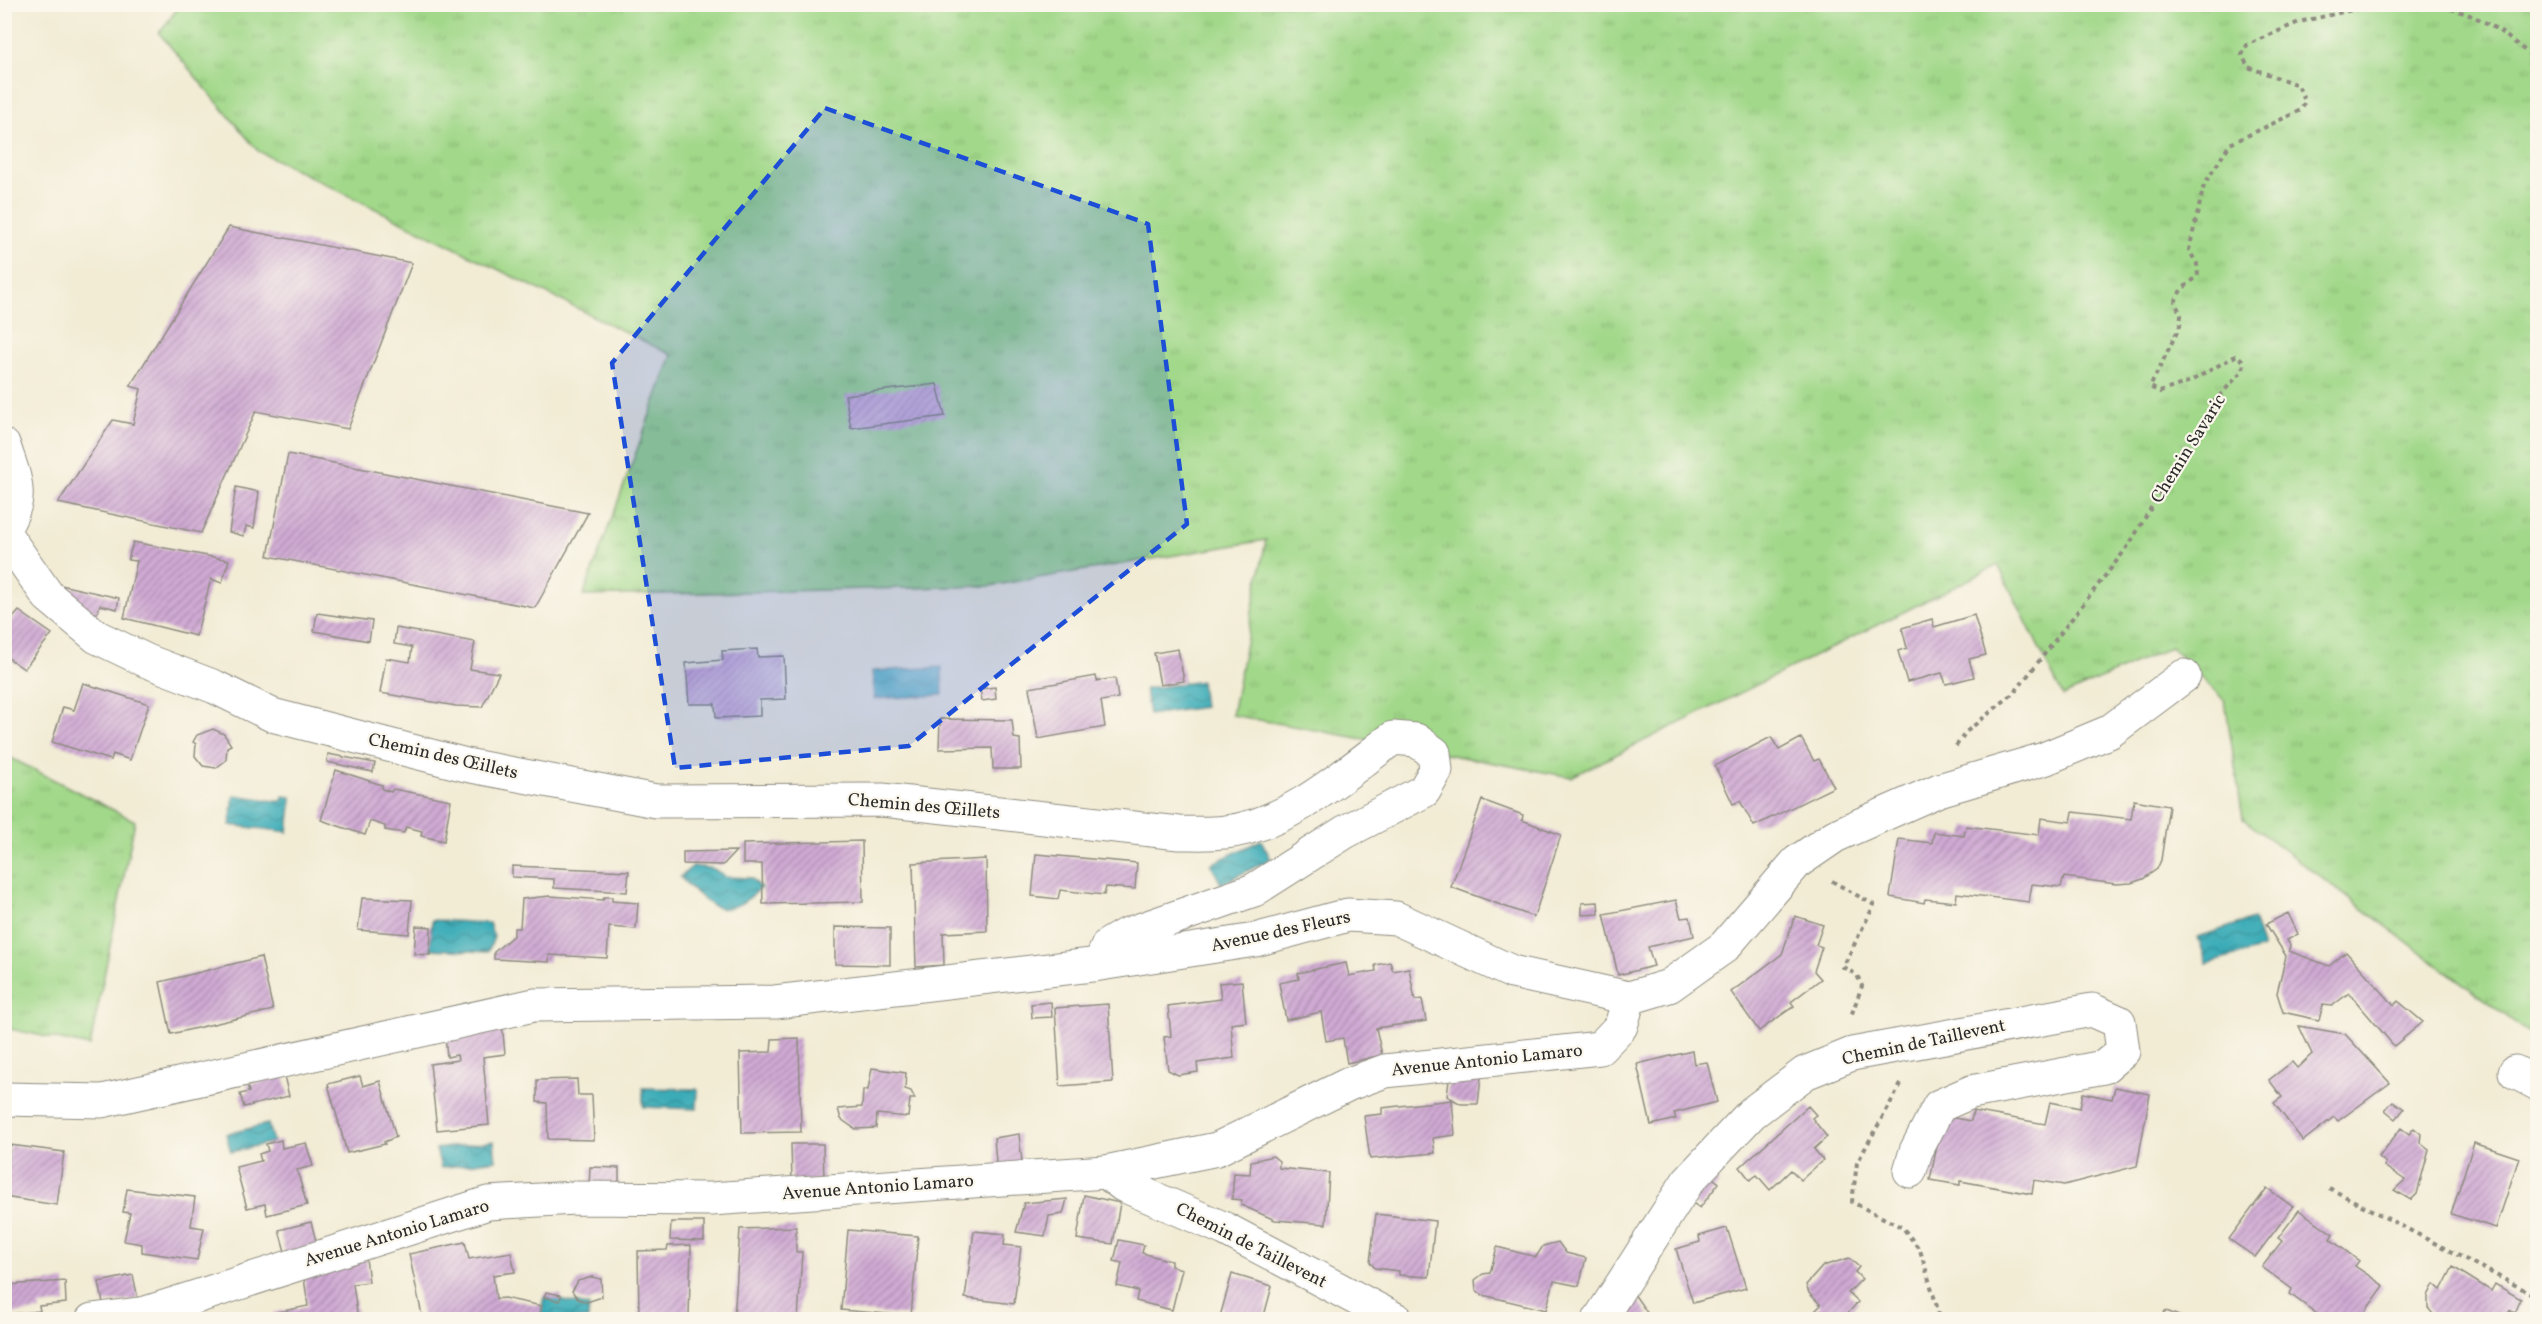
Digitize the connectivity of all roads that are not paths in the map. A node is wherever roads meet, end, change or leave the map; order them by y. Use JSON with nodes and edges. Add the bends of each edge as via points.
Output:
{"nodes":[{"id":1,"x":4,"y":446,"type":"edge"},
{"id":2,"x":4,"y":530,"type":"edge"},
{"id":3,"x":2184,"y":676,"type":"dead end"},
{"id":4,"x":1100,"y":964,"type":"junction"},
{"id":5,"x":1629,"y":998,"type":"junction"},
{"id":6,"x":4,"y":1099,"type":"edge"},
{"id":7,"x":1910,"y":1171,"type":"dead end"},
{"id":8,"x":1106,"y":1172,"type":"junction"},
{"id":9,"x":92,"y":1320,"type":"edge"},
{"id":10,"x":1397,"y":1320,"type":"edge"},
{"id":11,"x":1599,"y":1320,"type":"edge"}],
"edges":[{"from":1,"to":2,"type":"street","via":[[19,491],[14,514]]},
{"from":2,"to":4,"type":"street","name":"Chemin des Œillets","via":[[48,596],[97,637],[272,715],[466,765],[656,801],[882,800],[1179,833],[1226,832],[1268,821],[1330,786],[1393,738],[1416,740],[1434,753],[1436,770],[1424,791],[1345,832],[1254,890],[1125,935],[1108,945]]},
{"from":3,"to":5,"type":"street","via":[[2109,732],[2044,759],[1939,790],[1835,836],[1797,862],[1724,946],[1669,986]]},
{"from":4,"to":5,"type":"street","name":"Avenue des Fleurs","via":[[1255,940],[1360,915],[1396,918],[1512,972]]},
{"from":4,"to":6,"type":"street","name":"Avenue des Fleurs","via":[[775,1002],[534,1005],[102,1101]]},
{"from":5,"to":8,"type":"street","name":"Avenue Antonio Lamaro","via":[[1621,1026],[1600,1048],[1385,1071],[1349,1084],[1216,1149]]},
{"from":7,"to":11,"type":"street","name":"Chemin de Taillevent","via":[[1939,1106],[1971,1092],[2104,1067],[2123,1051],[2120,1022],[2092,1010],[1852,1054],[1805,1073],[1752,1113],[1688,1181]]},
{"from":8,"to":9,"type":"street","name":"Avenue Antonio Lamaro","via":[[711,1199],[575,1198],[488,1203],[146,1313]]},
{"from":8,"to":10,"type":"street","name":"Chemin de Taillevent","via":[[1124,1185],[1225,1229]]}]}
